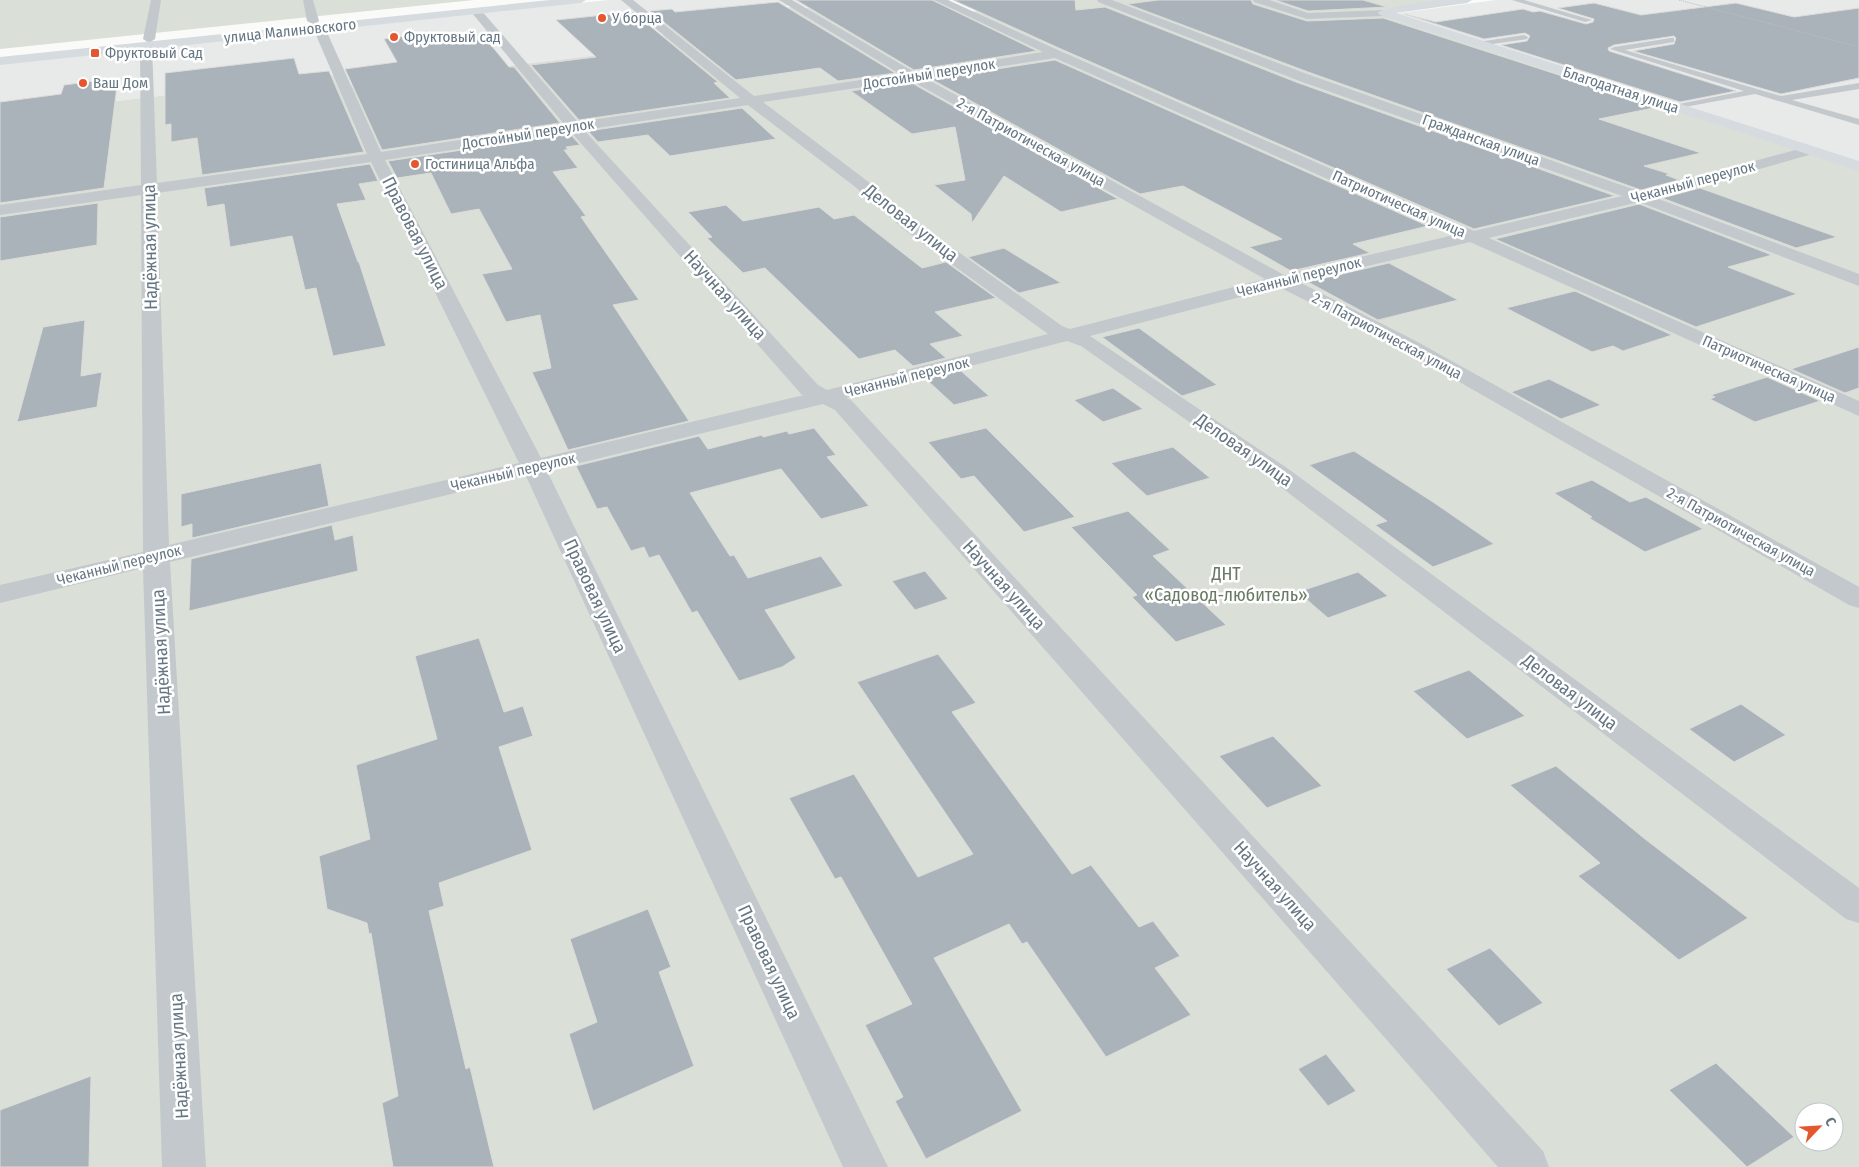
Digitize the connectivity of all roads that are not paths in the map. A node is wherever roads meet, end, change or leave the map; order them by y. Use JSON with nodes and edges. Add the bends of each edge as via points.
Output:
{"nodes":[{"id":1,"x":156,"y":0,"type":"edge"},
{"id":2,"x":308,"y":0,"type":"edge"},
{"id":3,"x":519,"y":0,"type":"edge"},
{"id":4,"x":581,"y":0,"type":"edge"},
{"id":5,"x":626,"y":0,"type":"edge"},
{"id":6,"x":784,"y":0,"type":"edge"},
{"id":7,"x":939,"y":0,"type":"edge"},
{"id":8,"x":1102,"y":0,"type":"edge"},
{"id":9,"x":1258,"y":0,"type":"edge"},
{"id":10,"x":1467,"y":0,"type":"edge"},
{"id":11,"x":1516,"y":0,"type":"edge"},
{"id":12,"x":470,"y":5,"type":"edge"},
{"id":13,"x":1384,"y":13,"type":"junction"},
{"id":14,"x":1588,"y":20,"type":"dead end"},
{"id":15,"x":316,"y":25,"type":"junction"},
{"id":16,"x":1524,"y":37,"type":"dead end"},
{"id":17,"x":1671,"y":40,"type":"dead end"},
{"id":18,"x":148,"y":43,"type":"junction"},
{"id":19,"x":1478,"y":44,"type":"junction"},
{"id":20,"x":0,"y":54,"type":"edge"},
{"id":21,"x":1056,"y":54,"type":"junction"},
{"id":22,"x":0,"y":61,"type":"edge"},
{"id":23,"x":914,"y":77,"type":"junction"},
{"id":24,"x":1859,"y":86,"type":"edge"},
{"id":25,"x":1753,"y":92,"type":"junction"},
{"id":26,"x":1782,"y":100,"type":"junction"},
{"id":27,"x":752,"y":101,"type":"junction"},
{"id":28,"x":1677,"y":107,"type":"junction"},
{"id":29,"x":1859,"y":122,"type":"edge"},
{"id":30,"x":574,"y":126,"type":"junction"},
{"id":31,"x":1811,"y":150,"type":"junction"},
{"id":32,"x":376,"y":157,"type":"junction"},
{"id":33,"x":1859,"y":166,"type":"edge"},
{"id":34,"x":149,"y":189,"type":"junction"},
{"id":35,"x":1640,"y":197,"type":"junction"},
{"id":36,"x":0,"y":210,"type":"edge"},
{"id":37,"x":1471,"y":236,"type":"junction"},
{"id":38,"x":1859,"y":280,"type":"edge"},
{"id":39,"x":1281,"y":281,"type":"junction"},
{"id":40,"x":1070,"y":336,"type":"junction"},
{"id":41,"x":826,"y":397,"type":"junction"},
{"id":42,"x":1859,"y":409,"type":"edge"},
{"id":43,"x":534,"y":468,"type":"junction"},
{"id":44,"x":156,"y":556,"type":"junction"},
{"id":45,"x":0,"y":594,"type":"edge"},
{"id":46,"x":1859,"y":599,"type":"edge"},
{"id":47,"x":1859,"y":908,"type":"edge"},
{"id":48,"x":184,"y":1167,"type":"edge"},
{"id":49,"x":866,"y":1167,"type":"edge"},
{"id":50,"x":1527,"y":1167,"type":"edge"}],
"edges":[{"from":1,"to":18,"type":"street","name":"Надёжная улица"},
{"from":2,"to":15,"type":"street","name":"Правовая улица"},
{"from":3,"to":12,"type":"main road","name":"улица Малиновского"},
{"from":4,"to":12,"type":"main road","name":"улица Малиновского"},
{"from":5,"to":27,"type":"street","name":"Деловая улица"},
{"from":6,"to":23,"type":"street","name":"2-я Патриотическая улица"},
{"from":7,"to":21,"type":"street","name":"Патриотическая улица"},
{"from":8,"to":35,"type":"street","name":"Гражданская улица","via":[[1302,77]]},
{"from":9,"to":13,"type":"street","name":"Благодатная улица","via":[[1307,16]]},
{"from":10,"to":13,"type":"main road","name":"Благодатная улица"},
{"from":11,"to":14,"type":"lane"},
{"from":12,"to":15,"type":"main road","name":"улица Малиновского"},
{"from":12,"to":30,"type":"street","name":"Научная улица"},
{"from":13,"to":19,"type":"main road","name":"Благодатная улица"},
{"from":15,"to":18,"type":"main road","name":"улица Малиновского"},
{"from":15,"to":32,"type":"street","name":"Правовая улица"},
{"from":16,"to":19,"type":"lane"},
{"from":17,"to":25,"type":"lane","via":[[1614,49]]},
{"from":18,"to":20,"type":"main road","name":"улица Малиновского"},
{"from":18,"to":22,"type":"main road","name":"улица Малиновского"},
{"from":18,"to":34,"type":"street","name":"Надёжная улица"},
{"from":19,"to":28,"type":"main road","name":"Благодатная улица"},
{"from":21,"to":23,"type":"street","name":"Достойный переулок"},
{"from":21,"to":37,"type":"street","name":"Патриотическая улица"},
{"from":23,"to":27,"type":"street","name":"Достойный переулок"},
{"from":23,"to":39,"type":"street","name":"2-я Патриотическая улица"},
{"from":24,"to":26,"type":"lane"},
{"from":25,"to":26,"type":"lane"},
{"from":25,"to":28,"type":"lane"},
{"from":26,"to":29,"type":"lane"},
{"from":27,"to":30,"type":"street","name":"Достойный переулок"},
{"from":27,"to":40,"type":"street","name":"Деловая улица","via":[[912,227],[1055,330]]},
{"from":28,"to":31,"type":"main road","name":"Благодатная улица"},
{"from":30,"to":32,"type":"street","name":"Достойный переулок"},
{"from":30,"to":41,"type":"street","name":"Научная улица","via":[[810,390]]},
{"from":31,"to":33,"type":"main road","name":"Благодатная улица"},
{"from":31,"to":35,"type":"street","name":"Чеканный переулок"},
{"from":32,"to":34,"type":"street","name":"Достойный переулок"},
{"from":32,"to":43,"type":"street","name":"Правовая улица"},
{"from":34,"to":36,"type":"street","name":"Достойный переулок"},
{"from":34,"to":44,"type":"street","name":"Надёжная улица"},
{"from":35,"to":37,"type":"street","name":"Чеканный переулок"},
{"from":35,"to":38,"type":"street","name":"Гражданская улица"},
{"from":37,"to":39,"type":"street","name":"Чеканный переулок"},
{"from":37,"to":42,"type":"street","name":"Патриотическая улица"},
{"from":39,"to":40,"type":"street","name":"Чеканный переулок"},
{"from":39,"to":46,"type":"street","name":"2-я Патриотическая улица","via":[[1407,344]]},
{"from":40,"to":41,"type":"street","name":"Чеканный переулок"},
{"from":40,"to":47,"type":"street","name":"Деловая улица","via":[[1088,342],[1278,473]]},
{"from":41,"to":43,"type":"street","name":"Чеканный переулок"},
{"from":41,"to":50,"type":"street","name":"Научная улица","via":[[843,405]]},
{"from":43,"to":44,"type":"street","name":"Чеканный переулок"},
{"from":43,"to":49,"type":"street","name":"Правовая улица"},
{"from":44,"to":45,"type":"street","name":"Чеканный переулок"},
{"from":44,"to":48,"type":"street","name":"Надёжная улица"}]}
